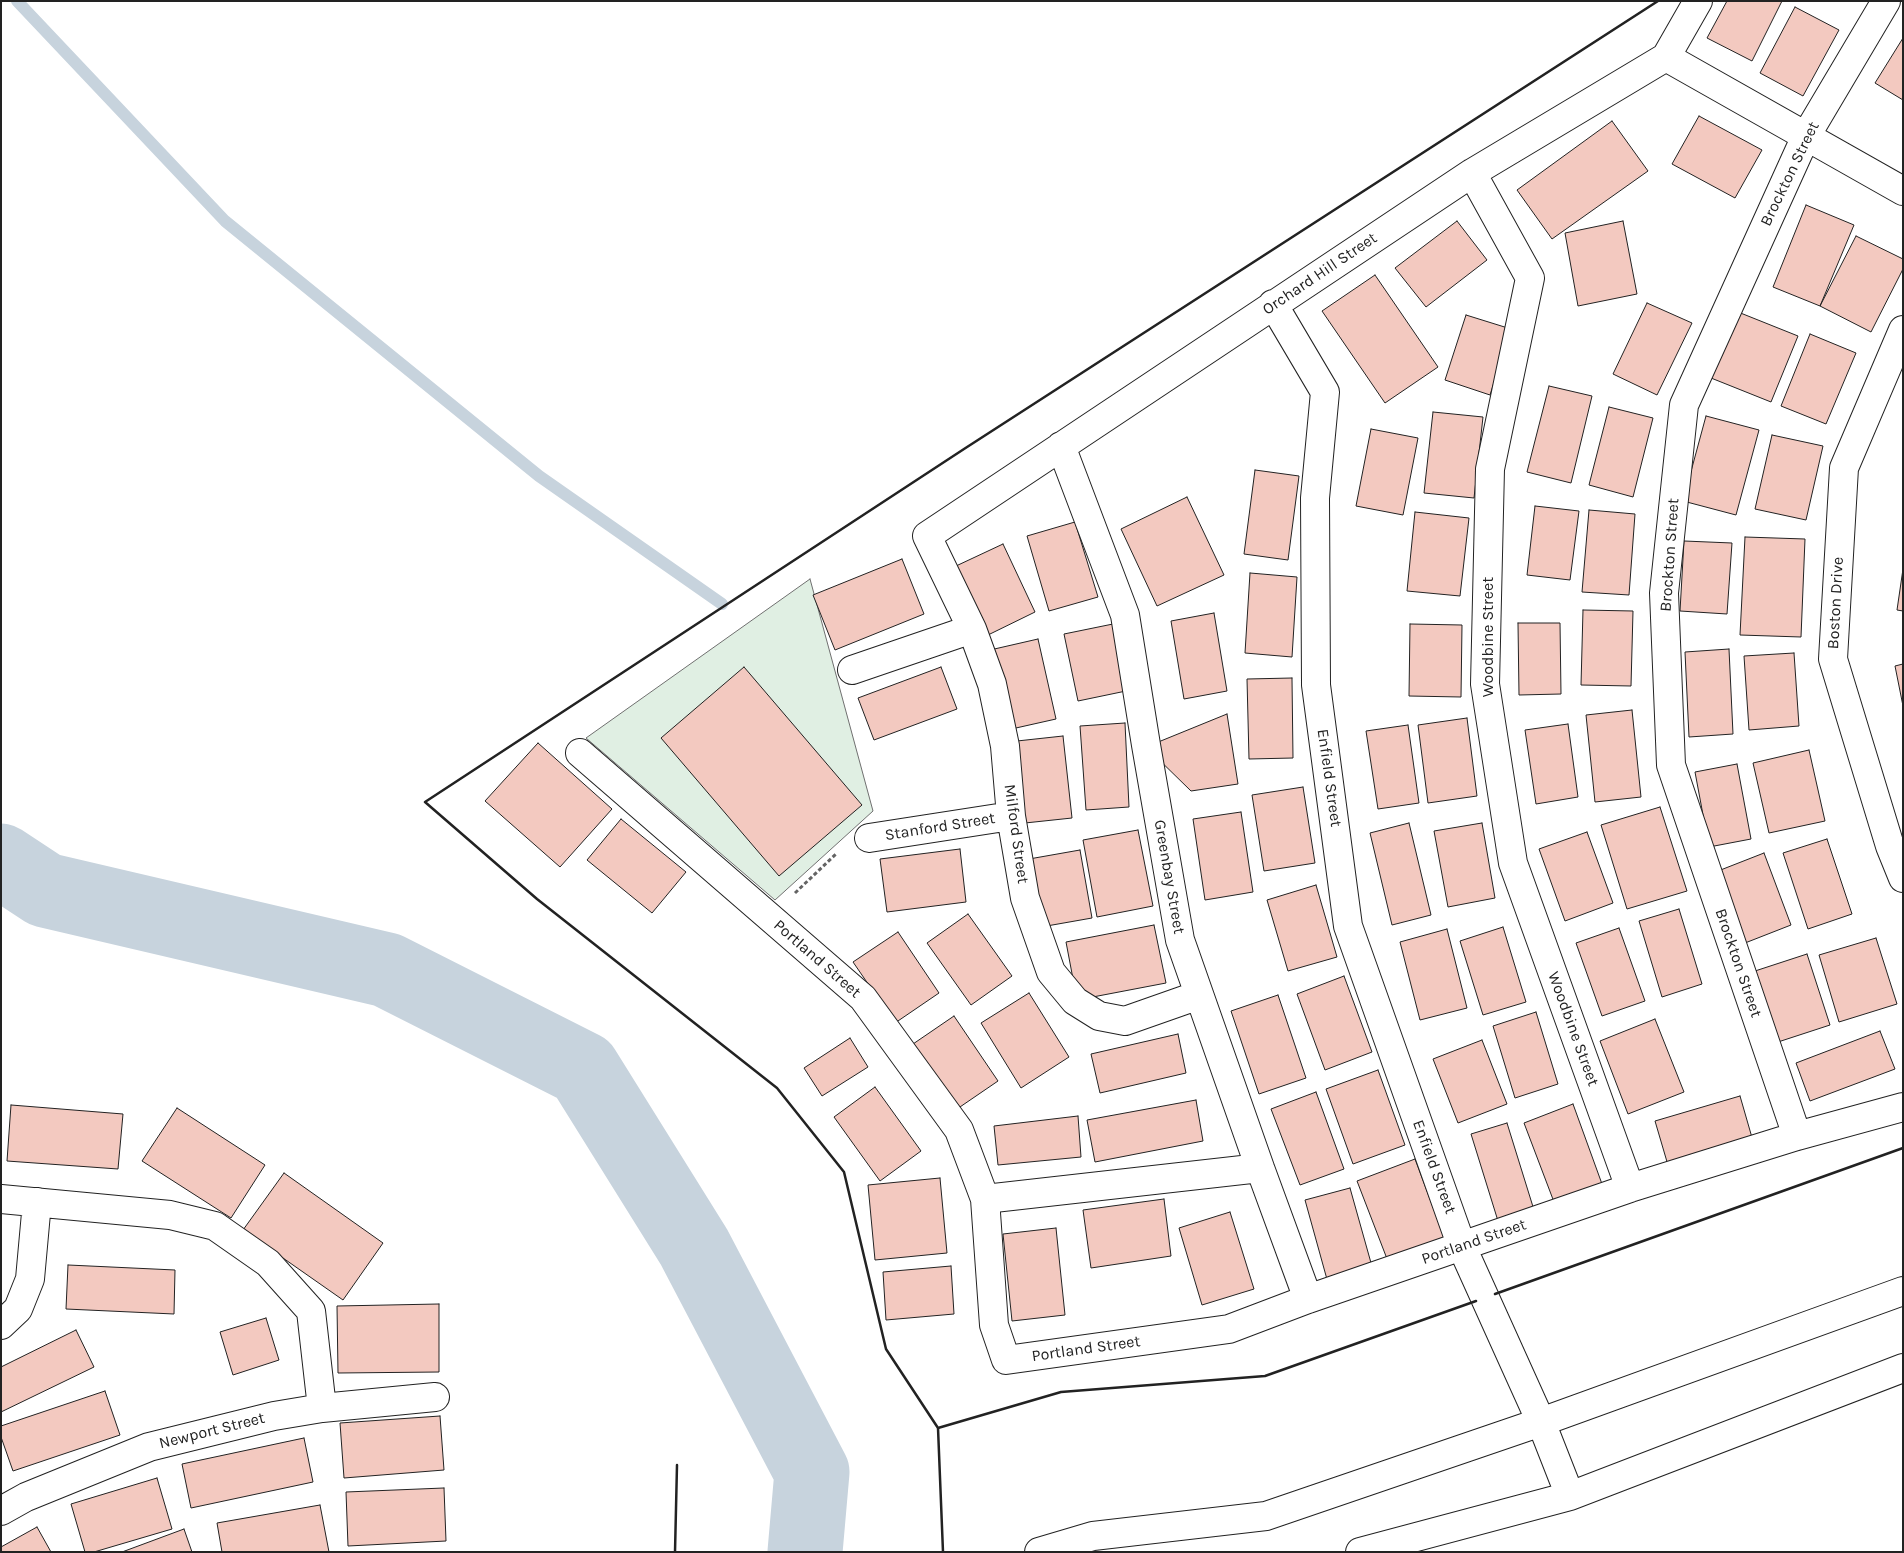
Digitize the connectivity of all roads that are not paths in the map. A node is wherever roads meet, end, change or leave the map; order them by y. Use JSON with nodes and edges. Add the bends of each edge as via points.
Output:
{"nodes":[{"id":1,"x":1698,"y":1,"type":"edge"},
{"id":2,"x":1886,"y":1,"type":"edge"},
{"id":3,"x":1666,"y":56,"type":"junction"},
{"id":4,"x":1806,"y":136,"type":"junction"},
{"id":5,"x":1472,"y":173,"type":"junction"},
{"id":6,"x":1903,"y":191,"type":"edge"},
{"id":7,"x":1273,"y":304,"type":"junction"},
{"id":8,"x":1903,"y":330,"type":"edge"},
{"id":9,"x":1061,"y":446,"type":"junction"},
{"id":10,"x":927,"y":536,"type":"joint"},
{"id":11,"x":972,"y":629,"type":"junction"},
{"id":12,"x":852,"y":670,"type":"dead end"},
{"id":13,"x":580,"y":753,"type":"dead end"},
{"id":14,"x":1011,"y":816,"type":"junction"},
{"id":15,"x":869,"y":838,"type":"road end"},
{"id":16,"x":1903,"y":878,"type":"edge"},
{"id":17,"x":1199,"y":995,"type":"junction"},
{"id":18,"x":1903,"y":1107,"type":"edge"},
{"id":19,"x":1797,"y":1136,"type":"junction"},
{"id":20,"x":1260,"y":1168,"type":"junction"},
{"id":21,"x":1630,"y":1188,"type":"junction"},
{"id":22,"x":1,"y":1199,"type":"edge"},
{"id":23,"x":985,"y":1199,"type":"junction"},
{"id":24,"x":37,"y":1202,"type":"junction"},
{"id":25,"x":1462,"y":1247,"type":"junction"},
{"id":26,"x":1903,"y":1291,"type":"edge"},
{"id":27,"x":1308,"y":1299,"type":"junction"},
{"id":28,"x":1,"y":1325,"type":"edge"},
{"id":29,"x":1903,"y":1368,"type":"edge"},
{"id":30,"x":436,"y":1397,"type":"dead end"},
{"id":31,"x":322,"y":1408,"type":"junction"},
{"id":32,"x":1541,"y":1422,"type":"junction"},
{"id":33,"x":1570,"y":1496,"type":"junction"},
{"id":34,"x":1,"y":1512,"type":"edge"},
{"id":35,"x":1039,"y":1552,"type":"edge"},
{"id":36,"x":1360,"y":1552,"type":"edge"}],
"edges":[{"from":1,"to":3,"type":"street","name":"Orchard Hill Street"},
{"from":2,"to":4,"type":"street","name":"Brockton Street"},
{"from":3,"to":4,"type":"street"},
{"from":3,"to":5,"type":"street","name":"Orchard Hill Street"},
{"from":4,"to":6,"type":"street"},
{"from":4,"to":19,"type":"street","name":"Brockton Street","via":[[1684,405],[1664,593],[1671,765]]},
{"from":5,"to":7,"type":"street","name":"Orchard Hill Street"},
{"from":5,"to":21,"type":"street","name":"Woodbine Street","via":[[1530,278],[1490,469],[1485,684],[1512,863]]},
{"from":7,"to":9,"type":"street","name":"Orchard Hill Street"},
{"from":7,"to":25,"type":"street","name":"Enfield Street","via":[[1325,392],[1315,498],[1316,685],[1348,926]]},
{"from":8,"to":16,"type":"street","name":"Boston Drive","via":[[1844,468],[1833,659],[1890,846]]},
{"from":9,"to":10,"type":"street","name":"Orchard Hill Street"},
{"from":9,"to":17,"type":"street","name":"Greenbay Street","via":[[1125,615],[1180,940]]},
{"from":10,"to":11,"type":"street","name":"Milford Street"},
{"from":11,"to":12,"type":"street"},
{"from":11,"to":14,"type":"street","name":"Milford Street","via":[[994,693],[1005,746]]},
{"from":13,"to":23,"type":"street","name":"Portland Street","via":[[863,998],[958,1130]]},
{"from":14,"to":15,"type":"street","name":"Stanford Street"},
{"from":14,"to":17,"type":"street","name":"Milford Street","via":[[1025,898],[1051,972],[1075,1001],[1099,1016],[1126,1021]]},
{"from":17,"to":20,"type":"street","name":"Greenbay Street"},
{"from":18,"to":19,"type":"street","name":"Portland Street"},
{"from":19,"to":21,"type":"street","name":"Portland Street"},
{"from":20,"to":23,"type":"street"},
{"from":20,"to":27,"type":"street","name":"Greenbay Street"},
{"from":21,"to":25,"type":"street","name":"Portland Street"},
{"from":22,"to":24,"type":"street"},
{"from":23,"to":27,"type":"street","name":"Portland Street","via":[[994,1324],[1006,1360],[1229,1329]]},
{"from":24,"to":28,"type":"street","via":[[30,1279],[18,1309]]},
{"from":24,"to":31,"type":"street","via":[[170,1215],[215,1226],[260,1258],[311,1311]]},
{"from":25,"to":27,"type":"street","name":"Portland Street"},
{"from":25,"to":32,"type":"street","name":"Enfield Street"},
{"from":26,"to":32,"type":"street"},
{"from":29,"to":33,"type":"street"},
{"from":30,"to":31,"type":"street","name":"Newport Street"},
{"from":31,"to":34,"type":"street","name":"Newport Street","via":[[148,1446],[26,1497]]},
{"from":32,"to":33,"type":"street","name":"Enfield Street"},
{"from":32,"to":35,"type":"street","via":[[1266,1516],[1093,1536]]},
{"from":33,"to":36,"type":"street"}]}
